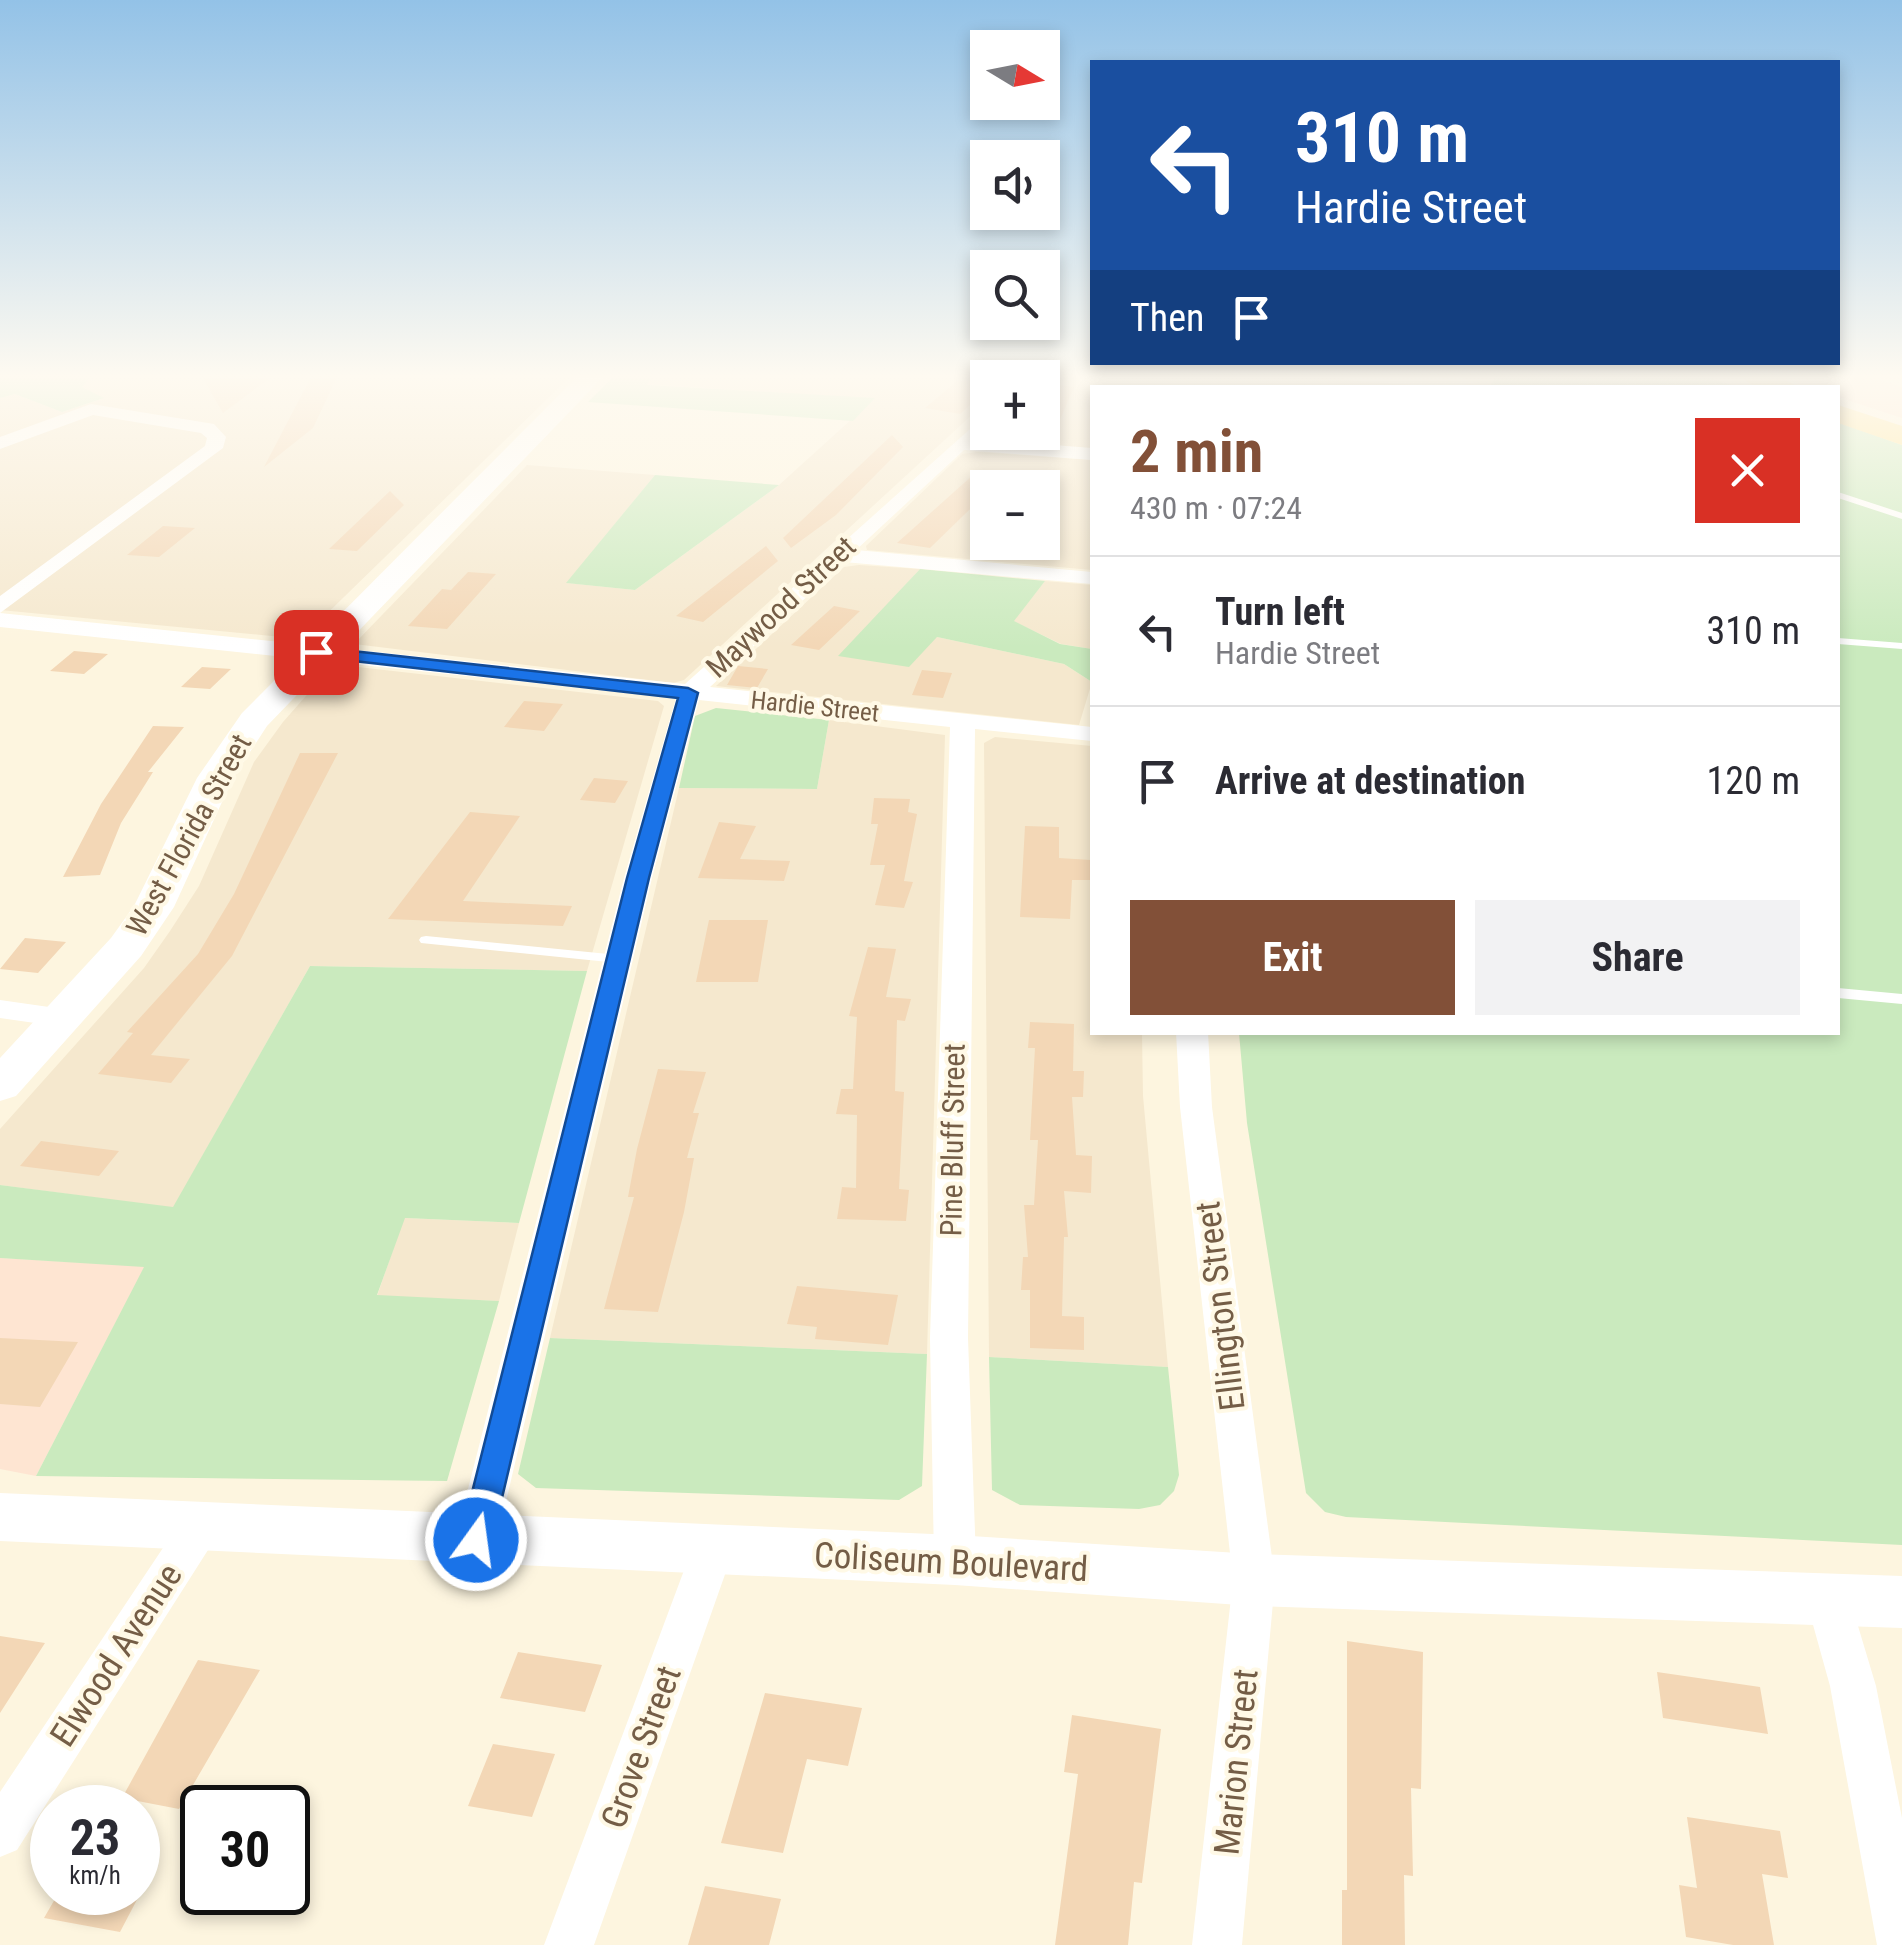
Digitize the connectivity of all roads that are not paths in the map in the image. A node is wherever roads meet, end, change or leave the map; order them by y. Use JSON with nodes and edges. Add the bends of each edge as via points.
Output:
{"nodes":[{"id":1,"x":193,"y":466,"type":"edge"},
{"id":2,"x":503,"y":466,"type":"edge"},
{"id":3,"x":937,"y":466,"type":"edge"},
{"id":4,"x":1840,"y":496,"type":"edge"},
{"id":5,"x":1902,"y":516,"type":"edge"},
{"id":6,"x":837,"y":555,"type":"junction"},
{"id":7,"x":1090,"y":578,"type":"edge"},
{"id":8,"x":0,"y":606,"type":"edge"},
{"id":9,"x":0,"y":620,"type":"edge"},
{"id":10,"x":1840,"y":640,"type":"edge"},
{"id":11,"x":1902,"y":646,"type":"edge"},
{"id":12,"x":316,"y":652,"type":"junction"},
{"id":13,"x":688,"y":693,"type":"junction"},
{"id":14,"x":963,"y":720,"type":"junction"},
{"id":15,"x":1090,"y":734,"type":"edge"},
{"id":16,"x":426,"y":940,"type":"dead end"},
{"id":17,"x":618,"y":959,"type":"junction"},
{"id":18,"x":1840,"y":993,"type":"edge"},
{"id":19,"x":1902,"y":999,"type":"edge"},
{"id":20,"x":0,"y":1009,"type":"edge"},
{"id":21,"x":63,"y":1018,"type":"junction"},
{"id":22,"x":1192,"y":1035,"type":"edge"},
{"id":23,"x":0,"y":1086,"type":"edge"},
{"id":24,"x":0,"y":1517,"type":"edge"},
{"id":25,"x":200,"y":1527,"type":"junction"},
{"id":26,"x":476,"y":1540,"type":"junction"},
{"id":27,"x":714,"y":1549,"type":"junction"},
{"id":28,"x":955,"y":1560,"type":"junction"},
{"id":29,"x":1254,"y":1580,"type":"junction"},
{"id":30,"x":1827,"y":1596,"type":"junction"},
{"id":31,"x":1902,"y":1602,"type":"edge"},
{"id":32,"x":0,"y":1834,"type":"edge"},
{"id":33,"x":569,"y":1945,"type":"edge"},
{"id":34,"x":1217,"y":1945,"type":"edge"},
{"id":35,"x":1902,"y":1945,"type":"edge"}],
"edges":[{"from":1,"to":8,"type":"street"},
{"from":2,"to":12,"type":"main road","name":"West Florida Street"},
{"from":3,"to":6,"type":"street","name":"Maywood Street"},
{"from":4,"to":5,"type":"lane"},
{"from":6,"to":7,"type":"street"},
{"from":6,"to":13,"type":"street","name":"Maywood Street"},
{"from":9,"to":12,"type":"street","name":"Hardie Street"},
{"from":10,"to":11,"type":"lane"},
{"from":12,"to":13,"type":"street","name":"Hardie Street"},
{"from":12,"to":21,"type":"main road","name":"West Florida Street","via":[[239,741],[215,778],[166,889]]},
{"from":13,"to":14,"type":"street","name":"Hardie Street"},
{"from":13,"to":17,"type":"street","name":"Maywood Street"},
{"from":14,"to":15,"type":"street","name":"Hardie Street"},
{"from":14,"to":28,"type":"street","name":"Pine Bluff Street","via":[[949,1338]]},
{"from":16,"to":17,"type":"lane"},
{"from":17,"to":26,"type":"street","name":"Maywood Street"},
{"from":18,"to":19,"type":"lane"},
{"from":20,"to":21,"type":"street"},
{"from":21,"to":23,"type":"main road","name":"West Florida Street"},
{"from":22,"to":29,"type":"street","name":"Ellington Street"},
{"from":24,"to":25,"type":"main road","name":"Coliseum Boulevard"},
{"from":25,"to":26,"type":"main road","name":"Coliseum Boulevard"},
{"from":25,"to":32,"type":"street","name":"Elwood Avenue"},
{"from":26,"to":27,"type":"main road","name":"Coliseum Boulevard"},
{"from":27,"to":28,"type":"main road","name":"Coliseum Boulevard"},
{"from":27,"to":33,"type":"street","name":"Grove Street"},
{"from":28,"to":29,"type":"main road","name":"Coliseum Boulevard"},
{"from":29,"to":30,"type":"main road","name":"Coliseum Boulevard"},
{"from":29,"to":34,"type":"street","name":"Marion Street"},
{"from":30,"to":31,"type":"main road","name":"Coliseum Boulevard"},
{"from":30,"to":35,"type":"street","via":[[1853,1686]]}]}
